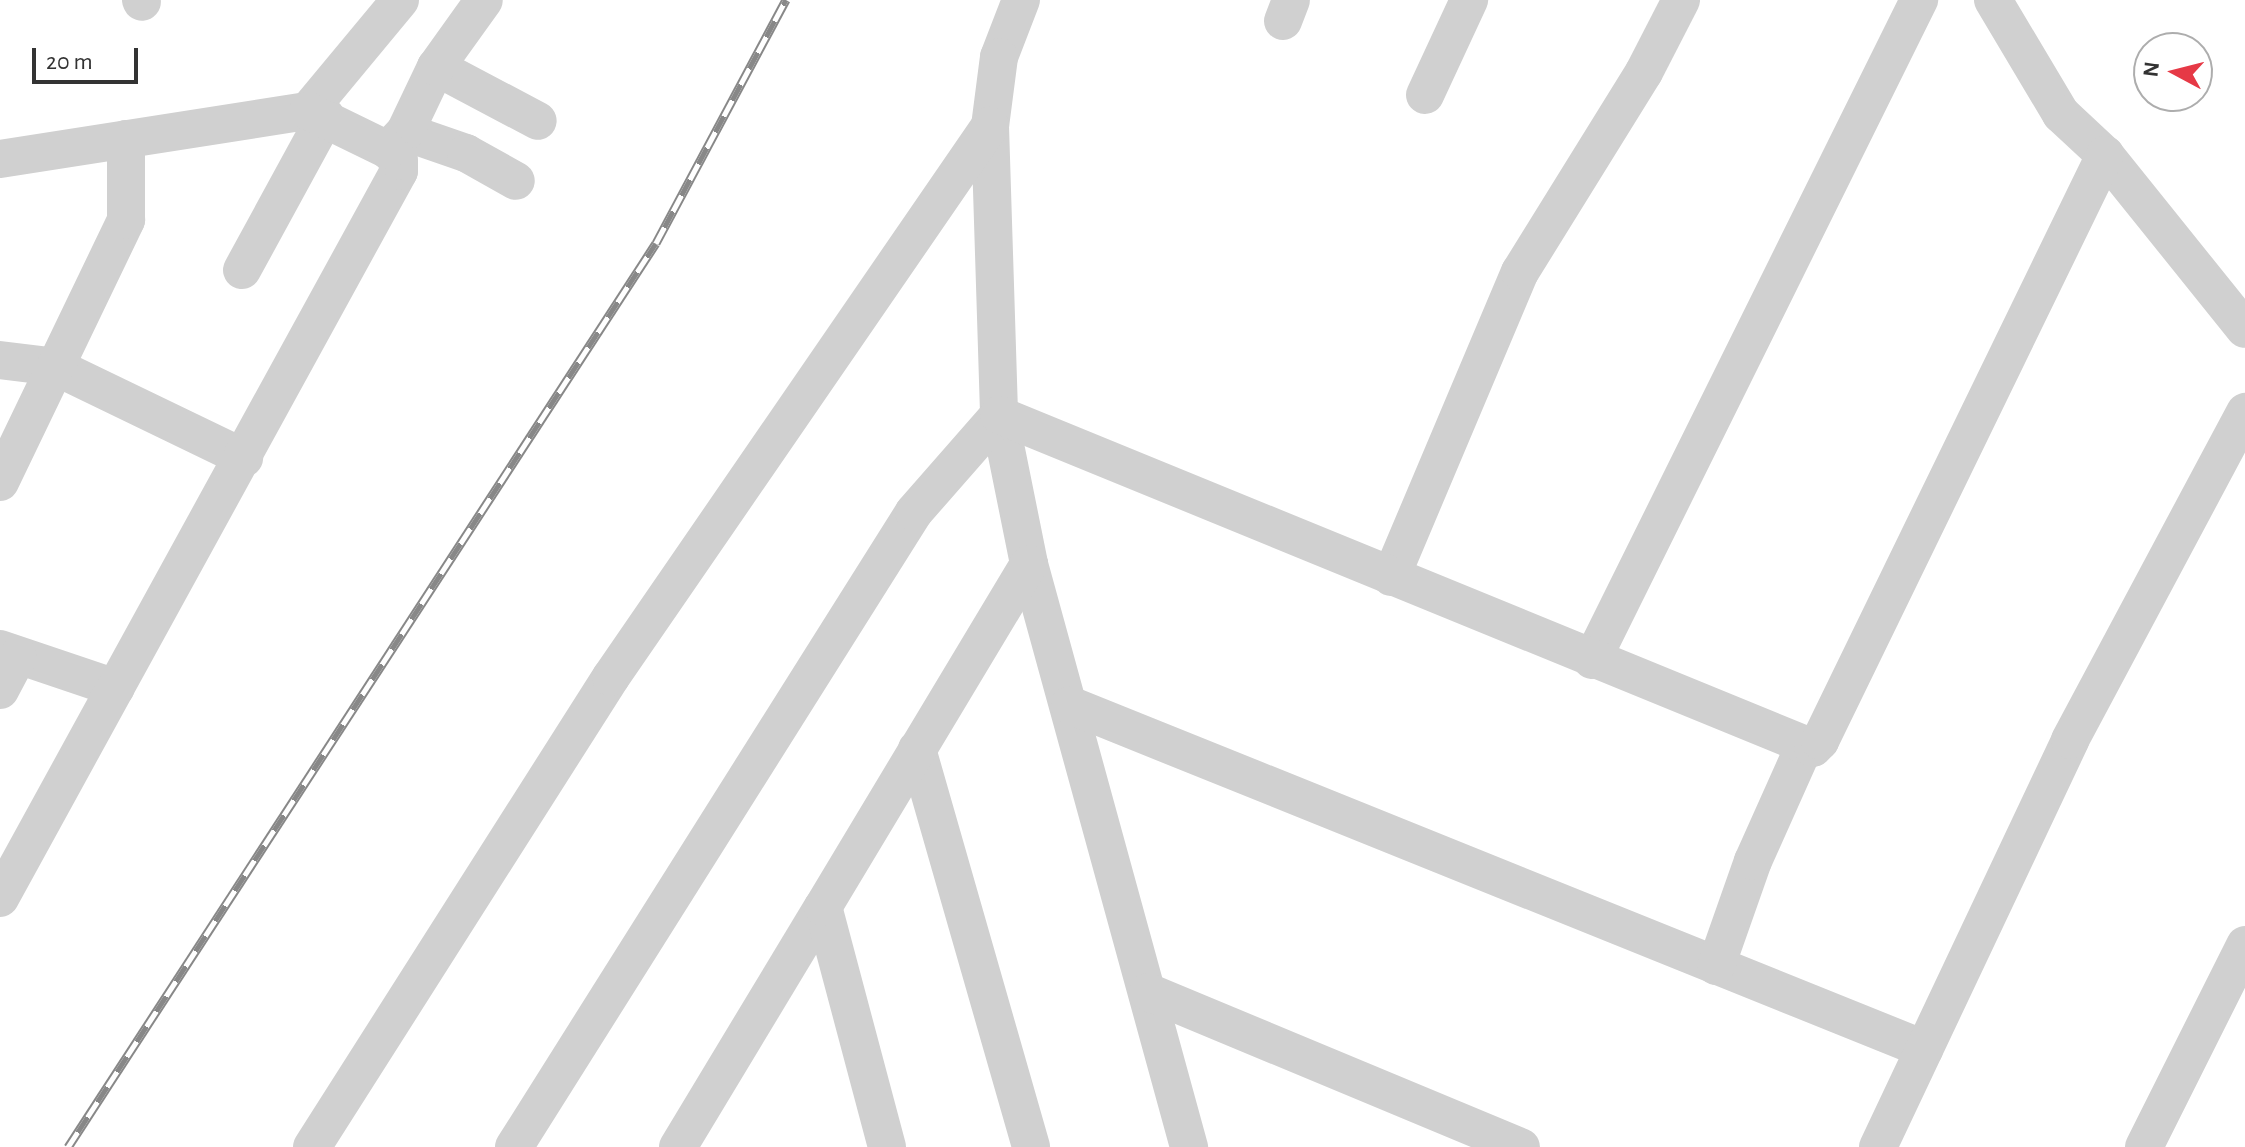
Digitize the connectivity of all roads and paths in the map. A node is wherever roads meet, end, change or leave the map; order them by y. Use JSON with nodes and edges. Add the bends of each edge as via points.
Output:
{"nodes":[{"id":1,"x":400,"y":0,"type":"edge"},
{"id":2,"x":484,"y":0,"type":"edge"},
{"id":3,"x":1021,"y":0,"type":"edge"},
{"id":4,"x":1469,"y":0,"type":"edge"},
{"id":5,"x":1681,"y":0,"type":"edge"},
{"id":6,"x":1919,"y":0,"type":"edge"},
{"id":7,"x":1993,"y":0,"type":"edge"},
{"id":8,"x":436,"y":67,"type":"junction"},
{"id":9,"x":1425,"y":95,"type":"dead end"},
{"id":10,"x":317,"y":114,"type":"junction"},
{"id":11,"x":538,"y":121,"type":"dead end"},
{"id":12,"x":990,"y":126,"type":"junction"},
{"id":13,"x":126,"y":139,"type":"junction"},
{"id":14,"x":396,"y":141,"type":"junction"},
{"id":15,"x":2105,"y":155,"type":"junction"},
{"id":16,"x":0,"y":159,"type":"edge"},
{"id":17,"x":516,"y":181,"type":"dead end"},
{"id":18,"x":242,"y":270,"type":"dead end"},
{"id":19,"x":2245,"y":329,"type":"edge"},
{"id":20,"x":0,"y":360,"type":"edge"},
{"id":21,"x":56,"y":367,"type":"junction"},
{"id":22,"x":2245,"y":412,"type":"edge"},
{"id":23,"x":999,"y":415,"type":"junction"},
{"id":24,"x":244,"y":458,"type":"junction"},
{"id":25,"x":0,"y":482,"type":"edge"},
{"id":26,"x":1029,"y":564,"type":"junction"},
{"id":27,"x":1391,"y":577,"type":"junction"},
{"id":28,"x":9,"y":652,"type":"edge"},
{"id":29,"x":1592,"y":660,"type":"junction"},
{"id":30,"x":116,"y":688,"type":"junction"},
{"id":31,"x":0,"y":690,"type":"edge"},
{"id":32,"x":1070,"y":705,"type":"junction"},
{"id":33,"x":1804,"y":747,"type":"junction"},
{"id":34,"x":917,"y":749,"type":"junction"},
{"id":35,"x":0,"y":898,"type":"edge"},
{"id":36,"x":823,"y":907,"type":"junction"},
{"id":37,"x":2245,"y":945,"type":"edge"},
{"id":38,"x":1716,"y":966,"type":"junction"},
{"id":39,"x":1148,"y":992,"type":"junction"},
{"id":40,"x":1924,"y":1049,"type":"junction"},
{"id":41,"x":312,"y":1147,"type":"edge"},
{"id":42,"x":514,"y":1147,"type":"edge"},
{"id":43,"x":678,"y":1147,"type":"edge"},
{"id":44,"x":887,"y":1147,"type":"edge"},
{"id":45,"x":1031,"y":1147,"type":"edge"},
{"id":46,"x":1189,"y":1147,"type":"edge"},
{"id":47,"x":1521,"y":1147,"type":"edge"},
{"id":48,"x":1878,"y":1147,"type":"edge"},
{"id":49,"x":2144,"y":1147,"type":"edge"}],
"edges":[{"from":1,"to":10,"type":"street"},
{"from":2,"to":8,"type":"street"},
{"from":3,"to":12,"type":"street","via":[[999,57]]},
{"from":4,"to":9,"type":"street"},
{"from":5,"to":27,"type":"street","via":[[1644,72],[1520,272]]},
{"from":6,"to":29,"type":"street"},
{"from":7,"to":15,"type":"street","via":[[2061,114]]},
{"from":8,"to":11,"type":"street"},
{"from":8,"to":14,"type":"street"},
{"from":10,"to":13,"type":"street"},
{"from":10,"to":14,"type":"street"},
{"from":10,"to":18,"type":"street"},
{"from":12,"to":23,"type":"street"},
{"from":12,"to":41,"type":"street","via":[[611,677]]},
{"from":13,"to":16,"type":"street"},
{"from":13,"to":21,"type":"street","via":[[126,220]]},
{"from":14,"to":17,"type":"street","via":[[466,153]]},
{"from":14,"to":24,"type":"street","via":[[399,171]]},
{"from":15,"to":19,"type":"street"},
{"from":15,"to":33,"type":"street","via":[[1820,741]]},
{"from":20,"to":21,"type":"street"},
{"from":21,"to":24,"type":"street"},
{"from":21,"to":25,"type":"street"},
{"from":22,"to":40,"type":"street","via":[[2070,740]]},
{"from":23,"to":26,"type":"street"},
{"from":23,"to":27,"type":"street"},
{"from":23,"to":42,"type":"street","via":[[914,512]]},
{"from":24,"to":30,"type":"street"},
{"from":26,"to":32,"type":"street"},
{"from":26,"to":34,"type":"street"},
{"from":27,"to":29,"type":"street"},
{"from":28,"to":30,"type":"street"},
{"from":28,"to":31,"type":"street"},
{"from":29,"to":33,"type":"street"},
{"from":30,"to":35,"type":"street"},
{"from":32,"to":38,"type":"street"},
{"from":32,"to":39,"type":"street"},
{"from":33,"to":38,"type":"street","via":[[1753,861]]},
{"from":34,"to":36,"type":"street"},
{"from":34,"to":45,"type":"street"},
{"from":36,"to":43,"type":"street"},
{"from":36,"to":44,"type":"street"},
{"from":37,"to":49,"type":"street"},
{"from":38,"to":40,"type":"street"},
{"from":39,"to":46,"type":"street"},
{"from":39,"to":47,"type":"street"},
{"from":40,"to":48,"type":"street"}]}
